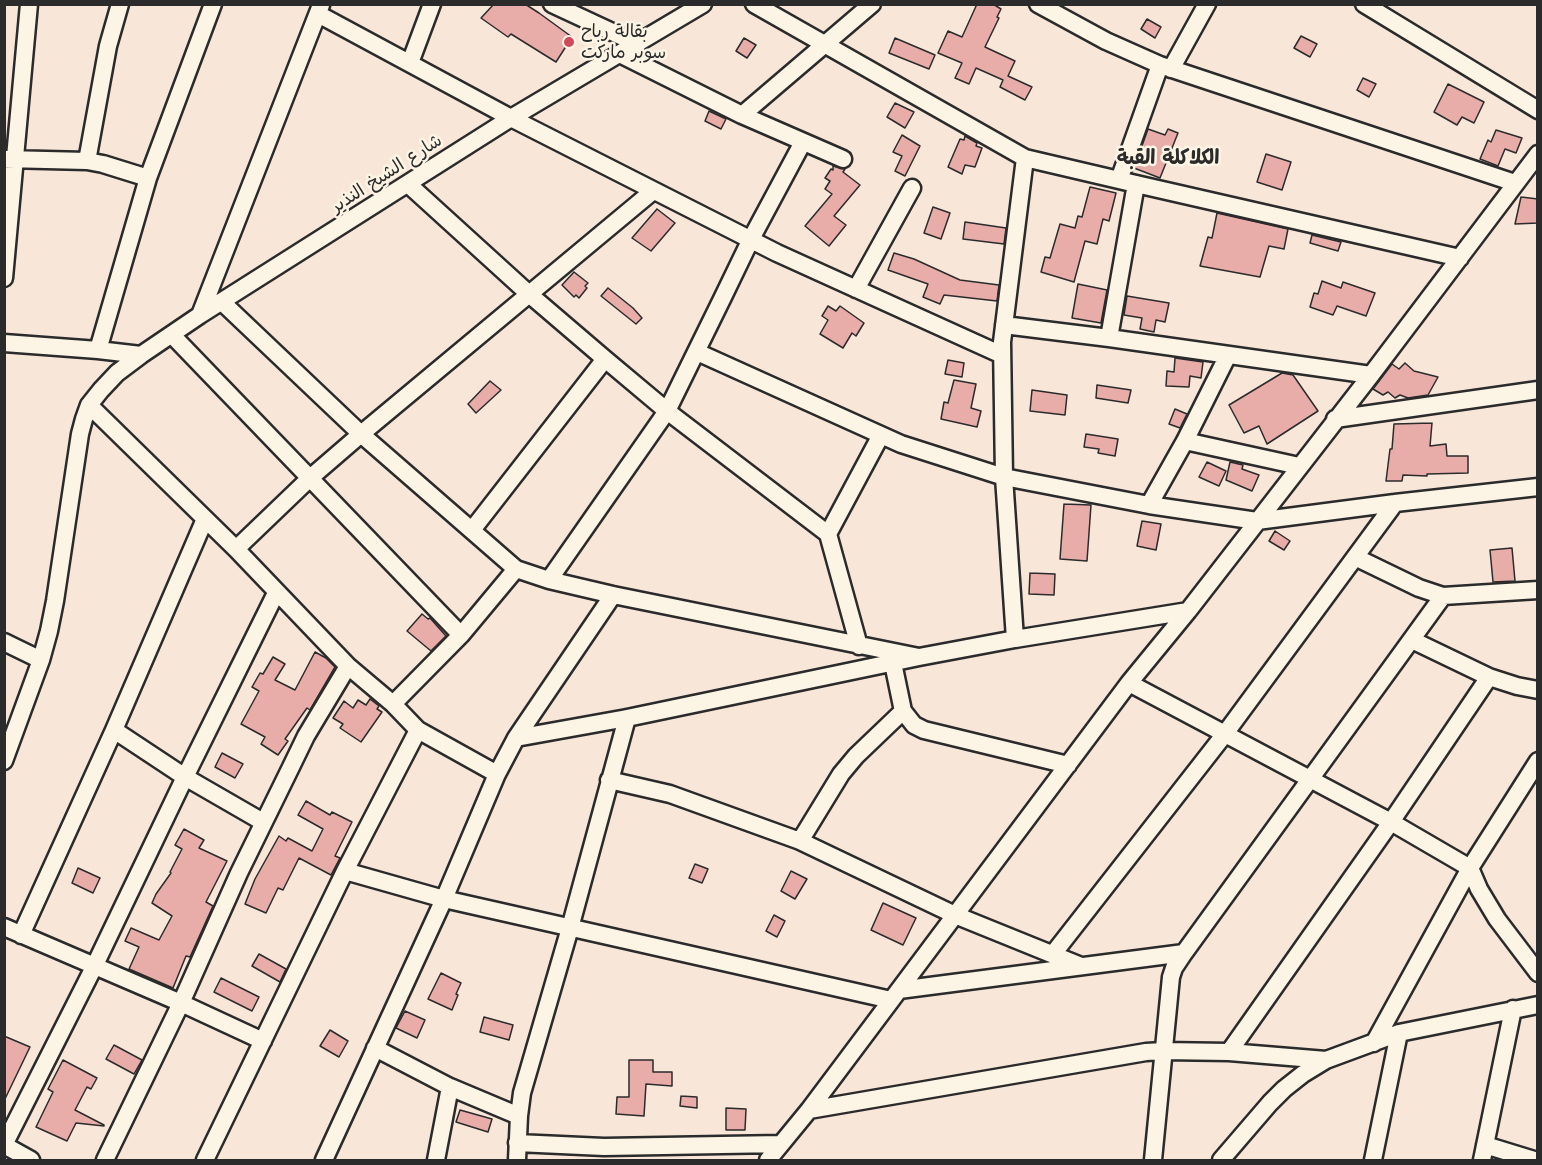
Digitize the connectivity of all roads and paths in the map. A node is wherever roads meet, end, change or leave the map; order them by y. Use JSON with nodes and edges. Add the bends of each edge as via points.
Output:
{"nodes":[{"id":1,"x":29,"y":4,"type":"edge"},
{"id":2,"x":120,"y":4,"type":"edge"},
{"id":3,"x":213,"y":4,"type":"edge"},
{"id":4,"x":432,"y":4,"type":"edge"},
{"id":5,"x":552,"y":4,"type":"edge"},
{"id":6,"x":703,"y":4,"type":"edge"},
{"id":7,"x":754,"y":4,"type":"edge"},
{"id":8,"x":872,"y":4,"type":"edge"},
{"id":9,"x":1038,"y":4,"type":"edge"},
{"id":10,"x":1207,"y":4,"type":"edge"},
{"id":11,"x":1364,"y":4,"type":"edge"},
{"id":12,"x":319,"y":9,"type":"edge"},
{"id":13,"x":638,"y":44,"type":"junction"},
{"id":14,"x":826,"y":44,"type":"junction"},
{"id":15,"x":620,"y":54,"type":"junction"},
{"id":16,"x":410,"y":63,"type":"junction"},
{"id":17,"x":1165,"y":67,"type":"junction"},
{"id":18,"x":12,"y":104,"type":"edge"},
{"id":19,"x":1538,"y":110,"type":"edge"},
{"id":20,"x":742,"y":115,"type":"junction"},
{"id":21,"x":510,"y":118,"type":"junction"},
{"id":22,"x":803,"y":142,"type":"junction"},
{"id":23,"x":1025,"y":158,"type":"junction"},
{"id":24,"x":10,"y":159,"type":"edge"},
{"id":25,"x":843,"y":159,"type":"dead end"},
{"id":26,"x":1536,"y":159,"type":"edge"},
{"id":27,"x":87,"y":161,"type":"junction"},
{"id":28,"x":148,"y":178,"type":"junction"},
{"id":29,"x":1119,"y":180,"type":"junction"},
{"id":30,"x":1515,"y":183,"type":"junction"},
{"id":31,"x":408,"y":184,"type":"junction"},
{"id":32,"x":1136,"y":184,"type":"junction"},
{"id":33,"x":912,"y":188,"type":"dead end"},
{"id":34,"x":653,"y":191,"type":"junction"},
{"id":35,"x":751,"y":239,"type":"junction"},
{"id":36,"x":1460,"y":258,"type":"junction"},
{"id":37,"x":5,"y":277,"type":"edge"},
{"id":38,"x":856,"y":289,"type":"junction"},
{"id":39,"x":529,"y":294,"type":"junction"},
{"id":40,"x":222,"y":302,"type":"junction"},
{"id":41,"x":200,"y":315,"type":"junction"},
{"id":42,"x":1004,"y":325,"type":"junction"},
{"id":43,"x":172,"y":335,"type":"junction"},
{"id":44,"x":1109,"y":338,"type":"junction"},
{"id":45,"x":4,"y":343,"type":"edge"},
{"id":46,"x":98,"y":350,"type":"junction"},
{"id":47,"x":696,"y":352,"type":"junction"},
{"id":48,"x":1228,"y":354,"type":"junction"},
{"id":49,"x":141,"y":355,"type":"junction"},
{"id":50,"x":1002,"y":355,"type":"junction"},
{"id":51,"x":604,"y":359,"type":"junction"},
{"id":52,"x":1371,"y":375,"type":"junction"},
{"id":53,"x":1538,"y":390,"type":"edge"},
{"id":54,"x":89,"y":405,"type":"junction"},
{"id":55,"x":667,"y":411,"type":"junction"},
{"id":56,"x":1335,"y":419,"type":"junction"},
{"id":57,"x":361,"y":434,"type":"junction"},
{"id":58,"x":881,"y":435,"type":"junction"},
{"id":59,"x":1185,"y":441,"type":"junction"},
{"id":60,"x":1299,"y":466,"type":"junction"},
{"id":61,"x":1004,"y":477,"type":"junction"},
{"id":62,"x":310,"y":478,"type":"junction"},
{"id":63,"x":1538,"y":487,"type":"edge"},
{"id":64,"x":1395,"y":503,"type":"junction"},
{"id":65,"x":1149,"y":505,"type":"junction"},
{"id":66,"x":205,"y":519,"type":"junction"},
{"id":67,"x":1257,"y":521,"type":"junction"},
{"id":68,"x":472,"y":530,"type":"junction"},
{"id":69,"x":828,"y":534,"type":"junction"},
{"id":70,"x":236,"y":549,"type":"junction"},
{"id":71,"x":1355,"y":557,"type":"junction"},
{"id":72,"x":516,"y":569,"type":"junction"},
{"id":73,"x":549,"y":580,"type":"junction"},
{"id":74,"x":1538,"y":590,"type":"edge"},
{"id":75,"x":276,"y":593,"type":"junction"},
{"id":76,"x":613,"y":596,"type":"junction"},
{"id":77,"x":1443,"y":596,"type":"junction"},
{"id":78,"x":1188,"y":611,"type":"junction"},
{"id":79,"x":460,"y":635,"type":"junction"},
{"id":80,"x":1015,"y":639,"type":"junction"},
{"id":81,"x":1412,"y":640,"type":"junction"},
{"id":82,"x":4,"y":642,"type":"edge"},
{"id":83,"x":859,"y":646,"type":"junction"},
{"id":84,"x":919,"y":657,"type":"junction"},
{"id":85,"x":41,"y":660,"type":"junction"},
{"id":86,"x":893,"y":663,"type":"junction"},
{"id":87,"x":348,"y":666,"type":"junction"},
{"id":88,"x":1489,"y":677,"type":"junction"},
{"id":89,"x":1129,"y":683,"type":"junction"},
{"id":90,"x":1538,"y":690,"type":"edge"},
{"id":91,"x":393,"y":704,"type":"junction"},
{"id":92,"x":903,"y":711,"type":"junction"},
{"id":93,"x":627,"y":718,"type":"junction"},
{"id":94,"x":114,"y":730,"type":"junction"},
{"id":95,"x":418,"y":730,"type":"junction"},
{"id":96,"x":1224,"y":735,"type":"junction"},
{"id":97,"x":516,"y":738,"type":"junction"},
{"id":98,"x":4,"y":761,"type":"edge"},
{"id":99,"x":1538,"y":761,"type":"edge"},
{"id":100,"x":1068,"y":765,"type":"junction"},
{"id":101,"x":496,"y":774,"type":"junction"},
{"id":102,"x":185,"y":777,"type":"junction"},
{"id":103,"x":609,"y":780,"type":"junction"},
{"id":104,"x":1310,"y":780,"type":"junction"},
{"id":105,"x":263,"y":822,"type":"junction"},
{"id":106,"x":1391,"y":822,"type":"junction"},
{"id":107,"x":800,"y":841,"type":"junction"},
{"id":108,"x":1470,"y":868,"type":"junction"},
{"id":109,"x":345,"y":871,"type":"junction"},
{"id":110,"x":444,"y":899,"type":"junction"},
{"id":111,"x":955,"y":915,"type":"junction"},
{"id":112,"x":4,"y":927,"type":"edge"},
{"id":113,"x":570,"y":928,"type":"junction"},
{"id":114,"x":21,"y":935,"type":"junction"},
{"id":115,"x":1184,"y":952,"type":"junction"},
{"id":116,"x":1053,"y":954,"type":"junction"},
{"id":117,"x":94,"y":966,"type":"junction"},
{"id":118,"x":1081,"y":966,"type":"junction"},
{"id":119,"x":1538,"y":973,"type":"edge"},
{"id":120,"x":895,"y":995,"type":"junction"},
{"id":121,"x":181,"y":1003,"type":"junction"},
{"id":122,"x":1538,"y":1005,"type":"edge"},
{"id":123,"x":1513,"y":1009,"type":"junction"},
{"id":124,"x":1399,"y":1033,"type":"junction"},
{"id":125,"x":263,"y":1041,"type":"junction"},
{"id":126,"x":1374,"y":1043,"type":"junction"},
{"id":127,"x":375,"y":1048,"type":"junction"},
{"id":128,"x":1163,"y":1051,"type":"junction"},
{"id":129,"x":1230,"y":1052,"type":"junction"},
{"id":130,"x":1326,"y":1060,"type":"junction"},
{"id":131,"x":450,"y":1087,"type":"junction"},
{"id":132,"x":809,"y":1110,"type":"junction"},
{"id":133,"x":519,"y":1116,"type":"junction"},
{"id":134,"x":517,"y":1143,"type":"junction"},
{"id":135,"x":781,"y":1144,"type":"junction"},
{"id":136,"x":4,"y":1145,"type":"edge"},
{"id":137,"x":1484,"y":1153,"type":"edge"},
{"id":138,"x":604,"y":1154,"type":"edge"},
{"id":139,"x":31,"y":1161,"type":"edge"},
{"id":140,"x":105,"y":1161,"type":"edge"},
{"id":141,"x":205,"y":1161,"type":"edge"},
{"id":142,"x":324,"y":1161,"type":"edge"},
{"id":143,"x":436,"y":1161,"type":"edge"},
{"id":144,"x":517,"y":1161,"type":"edge"},
{"id":145,"x":768,"y":1161,"type":"edge"},
{"id":146,"x":1153,"y":1161,"type":"edge"},
{"id":147,"x":1221,"y":1161,"type":"edge"},
{"id":148,"x":1373,"y":1161,"type":"edge"},
{"id":149,"x":1534,"y":1161,"type":"edge"}],
"edges":[{"from":1,"to":18,"type":"street"},
{"from":2,"to":27,"type":"street","via":[[108,46]]},
{"from":3,"to":28,"type":"street"},
{"from":4,"to":16,"type":"street"},
{"from":5,"to":13,"type":"street"},
{"from":6,"to":13,"type":"street","name":"شارع الشيخ النذير"},
{"from":7,"to":14,"type":"street"},
{"from":8,"to":14,"type":"street"},
{"from":9,"to":17,"type":"street"},
{"from":10,"to":17,"type":"street"},
{"from":11,"to":19,"type":"street"},
{"from":12,"to":16,"type":"street"},
{"from":12,"to":41,"type":"street"},
{"from":13,"to":15,"type":"street","name":"شارع الشيخ النذير"},
{"from":14,"to":20,"type":"street"},
{"from":14,"to":23,"type":"street"},
{"from":15,"to":20,"type":"street"},
{"from":15,"to":21,"type":"street","name":"شارع الشيخ النذير"},
{"from":16,"to":21,"type":"street"},
{"from":17,"to":29,"type":"street"},
{"from":17,"to":30,"type":"street"},
{"from":18,"to":24,"type":"street"},
{"from":20,"to":22,"type":"street"},
{"from":21,"to":31,"type":"street","name":"شارع الشيخ النذير"},
{"from":21,"to":34,"type":"street"},
{"from":22,"to":25,"type":"street"},
{"from":22,"to":35,"type":"street"},
{"from":23,"to":29,"type":"street"},
{"from":23,"to":42,"type":"street"},
{"from":24,"to":27,"type":"street"},
{"from":24,"to":37,"type":"street"},
{"from":26,"to":30,"type":"street"},
{"from":27,"to":28,"type":"street"},
{"from":28,"to":46,"type":"street"},
{"from":29,"to":32,"type":"street"},
{"from":30,"to":36,"type":"street"},
{"from":31,"to":39,"type":"street"},
{"from":31,"to":40,"type":"street","name":"شارع الشيخ النذير"},
{"from":32,"to":36,"type":"street"},
{"from":32,"to":44,"type":"street"},
{"from":33,"to":38,"type":"street"},
{"from":34,"to":35,"type":"street"},
{"from":34,"to":39,"type":"street"},
{"from":35,"to":38,"type":"street"},
{"from":35,"to":47,"type":"street"},
{"from":36,"to":52,"type":"street"},
{"from":38,"to":50,"type":"street"},
{"from":39,"to":51,"type":"street"},
{"from":39,"to":57,"type":"street"},
{"from":40,"to":41,"type":"street","name":"شارع الشيخ النذير"},
{"from":40,"to":57,"type":"street"},
{"from":41,"to":43,"type":"street","name":"شارع الشيخ النذير"},
{"from":42,"to":44,"type":"street"},
{"from":42,"to":50,"type":"street"},
{"from":43,"to":49,"type":"street","name":"شارع الشيخ النذير"},
{"from":43,"to":62,"type":"street"},
{"from":44,"to":48,"type":"street"},
{"from":45,"to":46,"type":"street"},
{"from":46,"to":49,"type":"street"},
{"from":47,"to":55,"type":"street"},
{"from":47,"to":58,"type":"street"},
{"from":48,"to":52,"type":"street"},
{"from":48,"to":59,"type":"street"},
{"from":49,"to":54,"type":"street","name":"شارع الشيخ النذير"},
{"from":50,"to":61,"type":"street"},
{"from":51,"to":55,"type":"street"},
{"from":51,"to":68,"type":"street"},
{"from":52,"to":56,"type":"street"},
{"from":53,"to":56,"type":"street"},
{"from":54,"to":66,"type":"street"},
{"from":54,"to":85,"type":"street","via":[[80,434],[55,601]]},
{"from":55,"to":69,"type":"street"},
{"from":55,"to":73,"type":"street"},
{"from":56,"to":60,"type":"street"},
{"from":57,"to":62,"type":"street"},
{"from":57,"to":68,"type":"street"},
{"from":58,"to":61,"type":"street"},
{"from":58,"to":69,"type":"street"},
{"from":59,"to":60,"type":"street"},
{"from":59,"to":65,"type":"street"},
{"from":60,"to":67,"type":"street"},
{"from":61,"to":65,"type":"street"},
{"from":61,"to":80,"type":"street"},
{"from":62,"to":70,"type":"street"},
{"from":62,"to":79,"type":"street"},
{"from":63,"to":64,"type":"street"},
{"from":64,"to":67,"type":"street"},
{"from":64,"to":71,"type":"street"},
{"from":65,"to":67,"type":"street"},
{"from":66,"to":70,"type":"street"},
{"from":66,"to":94,"type":"street"},
{"from":67,"to":78,"type":"street"},
{"from":68,"to":72,"type":"street"},
{"from":69,"to":83,"type":"street"},
{"from":70,"to":75,"type":"street"},
{"from":71,"to":77,"type":"street"},
{"from":71,"to":96,"type":"street"},
{"from":72,"to":73,"type":"street"},
{"from":72,"to":79,"type":"street"},
{"from":73,"to":76,"type":"street"},
{"from":74,"to":77,"type":"street"},
{"from":75,"to":87,"type":"street"},
{"from":75,"to":102,"type":"street"},
{"from":76,"to":83,"type":"street"},
{"from":76,"to":97,"type":"street"},
{"from":77,"to":81,"type":"street"},
{"from":78,"to":80,"type":"street"},
{"from":78,"to":89,"type":"street"},
{"from":79,"to":91,"type":"street"},
{"from":80,"to":84,"type":"street"},
{"from":81,"to":88,"type":"street"},
{"from":81,"to":104,"type":"street"},
{"from":82,"to":85,"type":"street"},
{"from":83,"to":84,"type":"street"},
{"from":84,"to":86,"type":"street"},
{"from":85,"to":98,"type":"street"},
{"from":86,"to":92,"type":"street"},
{"from":86,"to":93,"type":"street"},
{"from":87,"to":91,"type":"street"},
{"from":87,"to":105,"type":"street","via":[[306,736]]},
{"from":88,"to":90,"type":"street"},
{"from":88,"to":106,"type":"street"},
{"from":89,"to":96,"type":"street"},
{"from":89,"to":100,"type":"street"},
{"from":91,"to":95,"type":"street"},
{"from":92,"to":100,"type":"street","via":[[914,725],[924,730]]},
{"from":92,"to":107,"type":"street","via":[[856,756]]},
{"from":93,"to":97,"type":"street"},
{"from":93,"to":103,"type":"street"},
{"from":94,"to":102,"type":"street"},
{"from":94,"to":114,"type":"street"},
{"from":95,"to":101,"type":"street"},
{"from":95,"to":109,"type":"street"},
{"from":96,"to":104,"type":"street"},
{"from":96,"to":116,"type":"street"},
{"from":97,"to":101,"type":"street"},
{"from":99,"to":108,"type":"street"},
{"from":100,"to":111,"type":"street"},
{"from":101,"to":110,"type":"street"},
{"from":102,"to":105,"type":"street"},
{"from":102,"to":117,"type":"street"},
{"from":103,"to":107,"type":"street","via":[[670,794]]},
{"from":103,"to":113,"type":"street"},
{"from":104,"to":106,"type":"street"},
{"from":104,"to":115,"type":"street"},
{"from":105,"to":121,"type":"street"},
{"from":106,"to":108,"type":"street"},
{"from":106,"to":129,"type":"street"},
{"from":107,"to":111,"type":"street"},
{"from":108,"to":119,"type":"street","via":[[1497,919]]},
{"from":108,"to":126,"type":"street"},
{"from":109,"to":110,"type":"street"},
{"from":109,"to":125,"type":"street"},
{"from":110,"to":113,"type":"street"},
{"from":110,"to":127,"type":"street"},
{"from":111,"to":116,"type":"street"},
{"from":111,"to":120,"type":"street"},
{"from":112,"to":114,"type":"street"},
{"from":113,"to":120,"type":"street"},
{"from":113,"to":133,"type":"street","via":[[526,1077]]},
{"from":114,"to":117,"type":"street"},
{"from":115,"to":118,"type":"street"},
{"from":115,"to":128,"type":"street","via":[[1171,977]]},
{"from":116,"to":118,"type":"street"},
{"from":117,"to":121,"type":"street"},
{"from":117,"to":136,"type":"street"},
{"from":118,"to":120,"type":"street"},
{"from":120,"to":132,"type":"street"},
{"from":121,"to":125,"type":"street"},
{"from":121,"to":140,"type":"street"},
{"from":122,"to":123,"type":"street"},
{"from":123,"to":124,"type":"street"},
{"from":123,"to":137,"type":"street"},
{"from":124,"to":126,"type":"street"},
{"from":124,"to":148,"type":"street"},
{"from":125,"to":141,"type":"street"},
{"from":126,"to":130,"type":"street"},
{"from":127,"to":131,"type":"street"},
{"from":127,"to":142,"type":"street"},
{"from":128,"to":129,"type":"street"},
{"from":128,"to":132,"type":"street"},
{"from":128,"to":146,"type":"street"},
{"from":129,"to":130,"type":"street"},
{"from":130,"to":147,"type":"street","via":[[1284,1089]]},
{"from":131,"to":133,"type":"street"},
{"from":131,"to":143,"type":"street"},
{"from":132,"to":135,"type":"street"},
{"from":133,"to":134,"type":"street"},
{"from":134,"to":138,"type":"street"},
{"from":134,"to":144,"type":"street"},
{"from":135,"to":138,"type":"street"},
{"from":135,"to":145,"type":"street"},
{"from":136,"to":139,"type":"street"},
{"from":137,"to":149,"type":"street"}]}
